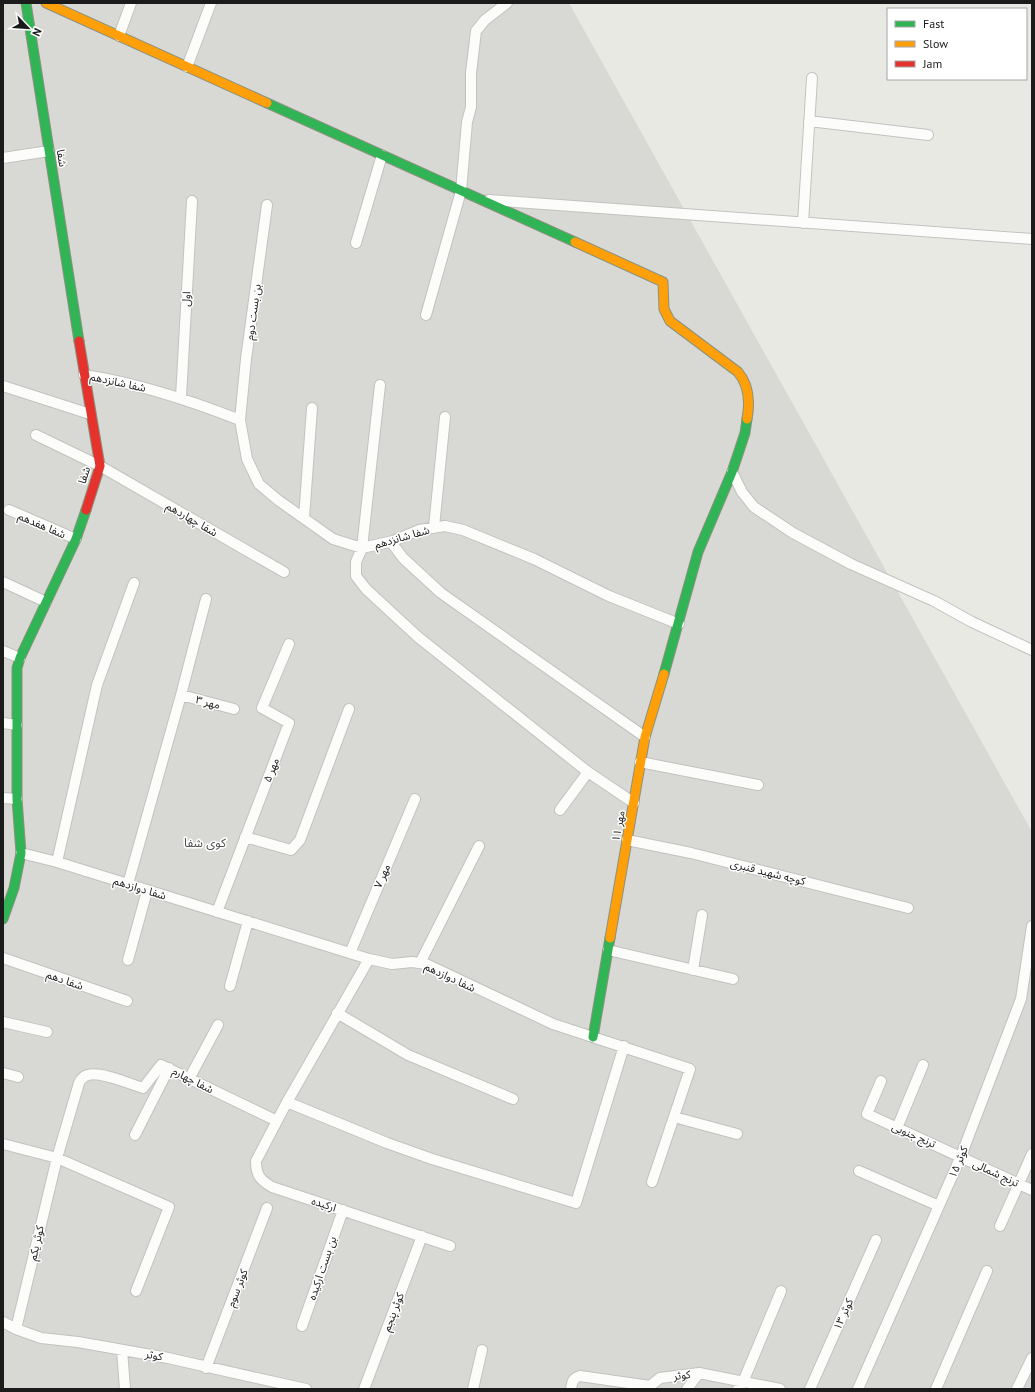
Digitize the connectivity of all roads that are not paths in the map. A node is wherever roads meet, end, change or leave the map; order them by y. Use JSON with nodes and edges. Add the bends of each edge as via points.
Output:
{"nodes":[{"id":1,"x":26,"y":3,"type":"edge"},
{"id":2,"x":46,"y":3,"type":"edge"},
{"id":3,"x":131,"y":3,"type":"edge"},
{"id":4,"x":211,"y":3,"type":"edge"},
{"id":5,"x":507,"y":3,"type":"edge"},
{"id":6,"x":57,"y":5,"type":"edge"},
{"id":7,"x":119,"y":36,"type":"junction"},
{"id":8,"x":187,"y":67,"type":"junction"},
{"id":9,"x":812,"y":78,"type":"dead end"},
{"id":10,"x":809,"y":121,"type":"junction"},
{"id":11,"x":928,"y":135,"type":"dead end"},
{"id":12,"x":49,"y":152,"type":"junction"},
{"id":13,"x":382,"y":155,"type":"junction"},
{"id":14,"x":3,"y":158,"type":"edge"},
{"id":15,"x":461,"y":191,"type":"junction"},
{"id":16,"x":481,"y":200,"type":"junction"},
{"id":17,"x":192,"y":202,"type":"dead end"},
{"id":18,"x":268,"y":204,"type":"dead end"},
{"id":19,"x":803,"y":223,"type":"junction"},
{"id":20,"x":1032,"y":240,"type":"edge"},
{"id":21,"x":356,"y":243,"type":"dead end"},
{"id":22,"x":426,"y":315,"type":"dead end"},
{"id":23,"x":84,"y":375,"type":"junction"},
{"id":24,"x":380,"y":385,"type":"dead end"},
{"id":25,"x":3,"y":386,"type":"edge"},
{"id":26,"x":181,"y":397,"type":"junction"},
{"id":27,"x":312,"y":408,"type":"dead end"},
{"id":28,"x":90,"y":414,"type":"junction"},
{"id":29,"x":446,"y":417,"type":"dead end"},
{"id":30,"x":240,"y":420,"type":"junction"},
{"id":31,"x":36,"y":435,"type":"dead end"},
{"id":32,"x":100,"y":466,"type":"junction"},
{"id":33,"x":732,"y":472,"type":"junction"},
{"id":34,"x":9,"y":510,"type":"dead end"},
{"id":35,"x":304,"y":518,"type":"junction"},
{"id":36,"x":434,"y":527,"type":"junction"},
{"id":37,"x":76,"y":540,"type":"junction"},
{"id":38,"x":391,"y":542,"type":"junction"},
{"id":39,"x":362,"y":548,"type":"junction"},
{"id":40,"x":284,"y":572,"type":"dead end"},
{"id":41,"x":3,"y":582,"type":"edge"},
{"id":42,"x":134,"y":583,"type":"dead end"},
{"id":43,"x":206,"y":599,"type":"dead end"},
{"id":44,"x":46,"y":602,"type":"junction"},
{"id":45,"x":679,"y":624,"type":"junction"},
{"id":46,"x":289,"y":644,"type":"dead end"},
{"id":47,"x":1032,"y":650,"type":"edge"},
{"id":48,"x":3,"y":651,"type":"edge"},
{"id":49,"x":20,"y":658,"type":"junction"},
{"id":50,"x":181,"y":695,"type":"junction"},
{"id":51,"x":234,"y":709,"type":"dead end"},
{"id":52,"x":349,"y":709,"type":"dead end"},
{"id":53,"x":3,"y":723,"type":"edge"},
{"id":54,"x":17,"y":725,"type":"junction"},
{"id":55,"x":645,"y":737,"type":"junction"},
{"id":56,"x":640,"y":762,"type":"junction"},
{"id":57,"x":588,"y":772,"type":"junction"},
{"id":58,"x":758,"y":785,"type":"dead end"},
{"id":59,"x":3,"y":798,"type":"edge"},
{"id":60,"x":17,"y":799,"type":"junction"},
{"id":61,"x":415,"y":799,"type":"dead end"},
{"id":62,"x":634,"y":803,"type":"junction"},
{"id":63,"x":560,"y":810,"type":"dead end"},
{"id":64,"x":245,"y":837,"type":"junction"},
{"id":65,"x":627,"y":840,"type":"junction"},
{"id":66,"x":478,"y":846,"type":"dead end"},
{"id":67,"x":21,"y":853,"type":"junction"},
{"id":68,"x":57,"y":862,"type":"junction"},
{"id":69,"x":128,"y":884,"type":"junction"},
{"id":70,"x":147,"y":891,"type":"junction"},
{"id":71,"x":908,"y":908,"type":"dead end"},
{"id":72,"x":217,"y":912,"type":"junction"},
{"id":73,"x":702,"y":916,"type":"dead end"},
{"id":74,"x":3,"y":919,"type":"edge"},
{"id":75,"x":248,"y":921,"type":"junction"},
{"id":76,"x":1032,"y":926,"type":"edge"},
{"id":77,"x":608,"y":950,"type":"junction"},
{"id":78,"x":350,"y":953,"type":"junction"},
{"id":79,"x":3,"y":958,"type":"edge"},
{"id":80,"x":369,"y":959,"type":"junction"},
{"id":81,"x":128,"y":960,"type":"dead end"},
{"id":82,"x":420,"y":963,"type":"junction"},
{"id":83,"x":693,"y":970,"type":"junction"},
{"id":84,"x":733,"y":979,"type":"dead end"},
{"id":85,"x":230,"y":986,"type":"dead end"},
{"id":86,"x":128,"y":1001,"type":"dead end"},
{"id":87,"x":337,"y":1013,"type":"junction"},
{"id":88,"x":3,"y":1022,"type":"edge"},
{"id":89,"x":218,"y":1025,"type":"dead end"},
{"id":90,"x":47,"y":1032,"type":"dead end"},
{"id":91,"x":593,"y":1037,"type":"junction"},
{"id":92,"x":624,"y":1046,"type":"junction"},
{"id":93,"x":923,"y":1065,"type":"dead end"},
{"id":94,"x":169,"y":1068,"type":"junction"},
{"id":95,"x":3,"y":1073,"type":"edge"},
{"id":96,"x":18,"y":1077,"type":"dead end"},
{"id":97,"x":189,"y":1079,"type":"junction"},
{"id":98,"x":881,"y":1081,"type":"dead end"},
{"id":99,"x":513,"y":1099,"type":"dead end"},
{"id":100,"x":287,"y":1102,"type":"junction"},
{"id":101,"x":674,"y":1117,"type":"junction"},
{"id":102,"x":276,"y":1122,"type":"junction"},
{"id":103,"x":897,"y":1128,"type":"junction"},
{"id":104,"x":737,"y":1134,"type":"dead end"},
{"id":105,"x":135,"y":1135,"type":"dead end"},
{"id":106,"x":3,"y":1144,"type":"edge"},
{"id":107,"x":1032,"y":1154,"type":"edge"},
{"id":108,"x":961,"y":1156,"type":"junction"},
{"id":109,"x":57,"y":1158,"type":"junction"},
{"id":110,"x":859,"y":1171,"type":"dead end"},
{"id":111,"x":652,"y":1182,"type":"dead end"},
{"id":112,"x":1018,"y":1184,"type":"junction"},
{"id":113,"x":1032,"y":1190,"type":"edge"},
{"id":114,"x":939,"y":1206,"type":"junction"},
{"id":115,"x":267,"y":1208,"type":"dead end"},
{"id":116,"x":343,"y":1210,"type":"junction"},
{"id":117,"x":1000,"y":1226,"type":"dead end"},
{"id":118,"x":422,"y":1236,"type":"junction"},
{"id":119,"x":876,"y":1240,"type":"dead end"},
{"id":120,"x":450,"y":1246,"type":"dead end"},
{"id":121,"x":987,"y":1271,"type":"dead end"},
{"id":122,"x":136,"y":1290,"type":"dead end"},
{"id":123,"x":782,"y":1291,"type":"dead end"},
{"id":124,"x":3,"y":1322,"type":"edge"},
{"id":125,"x":302,"y":1326,"type":"dead end"},
{"id":126,"x":16,"y":1329,"type":"junction"},
{"id":127,"x":122,"y":1350,"type":"junction"},
{"id":128,"x":482,"y":1350,"type":"dead end"},
{"id":129,"x":1032,"y":1358,"type":"edge"},
{"id":130,"x":206,"y":1368,"type":"junction"},
{"id":131,"x":699,"y":1373,"type":"junction"},
{"id":132,"x":265,"y":1384,"type":"edge"},
{"id":133,"x":740,"y":1385,"type":"edge"},
{"id":134,"x":649,"y":1388,"type":"edge"},
{"id":135,"x":126,"y":1389,"type":"edge"},
{"id":136,"x":306,"y":1389,"type":"edge"},
{"id":137,"x":364,"y":1389,"type":"edge"},
{"id":138,"x":473,"y":1389,"type":"edge"},
{"id":139,"x":571,"y":1389,"type":"edge"},
{"id":140,"x":687,"y":1389,"type":"edge"},
{"id":141,"x":780,"y":1389,"type":"edge"},
{"id":142,"x":810,"y":1389,"type":"edge"},
{"id":143,"x":858,"y":1389,"type":"edge"},
{"id":144,"x":936,"y":1389,"type":"edge"},
{"id":145,"x":1017,"y":1389,"type":"edge"}],
"edges":[{"from":1,"to":12,"type":"street","name":"شفا"},
{"from":2,"to":6,"type":"street"},
{"from":3,"to":7,"type":"street"},
{"from":4,"to":8,"type":"street"},
{"from":5,"to":15,"type":"street","via":[[485,20],[476,32],[471,73],[471,107],[467,122]]},
{"from":6,"to":7,"type":"street"},
{"from":7,"to":8,"type":"street"},
{"from":8,"to":13,"type":"street"},
{"from":9,"to":10,"type":"street"},
{"from":10,"to":11,"type":"street"},
{"from":10,"to":19,"type":"street"},
{"from":12,"to":14,"type":"street"},
{"from":12,"to":23,"type":"street","name":"شفا"},
{"from":13,"to":15,"type":"street"},
{"from":13,"to":21,"type":"street"},
{"from":15,"to":16,"type":"street"},
{"from":15,"to":22,"type":"street"},
{"from":16,"to":19,"type":"street"},
{"from":16,"to":33,"type":"street","name":"مهر ۱۱","via":[[663,282],[664,309],[670,321],[744,379],[749,408],[745,433]]},
{"from":17,"to":26,"type":"street","name":"اول"},
{"from":18,"to":30,"type":"street","name":"بن بست دوم"},
{"from":19,"to":20,"type":"street"},
{"from":23,"to":26,"type":"street","name":"شفا شانزدهم","via":[[112,379]]},
{"from":23,"to":28,"type":"street","name":"شفا"},
{"from":24,"to":39,"type":"street"},
{"from":25,"to":28,"type":"street"},
{"from":26,"to":30,"type":"street","name":"شفا شانزدهم"},
{"from":27,"to":35,"type":"street"},
{"from":28,"to":32,"type":"street","name":"شفا"},
{"from":29,"to":36,"type":"street"},
{"from":30,"to":35,"type":"street","name":"شفا شانزدهم","via":[[247,459],[259,484]]},
{"from":31,"to":32,"type":"street","name":"شفا چهاردهم"},
{"from":32,"to":37,"type":"street","name":"شفا"},
{"from":32,"to":40,"type":"street","name":"شفا چهاردهم"},
{"from":33,"to":45,"type":"street","name":"مهر ۱۱","via":[[698,552]]},
{"from":33,"to":47,"type":"street","via":[[742,492],[754,507],[793,533],[851,564],[934,601]]},
{"from":34,"to":37,"type":"street","name":"شفا هفدهم"},
{"from":35,"to":39,"type":"street","name":"شفا شانزدهم","via":[[333,539]]},
{"from":36,"to":38,"type":"street","name":"شفا شانزدهم","via":[[419,530]]},
{"from":36,"to":45,"type":"street","name":"شفا شانزدهم","via":[[445,526],[463,530],[534,559],[609,596]]},
{"from":37,"to":44,"type":"street","name":"شفا"},
{"from":38,"to":39,"type":"street","name":"شفا شانزدهم"},
{"from":38,"to":55,"type":"street","via":[[441,593]]},
{"from":39,"to":57,"type":"street","via":[[355,569],[356,576],[363,586],[418,637]]},
{"from":41,"to":44,"type":"street"},
{"from":42,"to":68,"type":"street","via":[[98,685]]},
{"from":43,"to":50,"type":"street"},
{"from":44,"to":49,"type":"street","name":"شفا"},
{"from":45,"to":55,"type":"street","name":"مهر ۱۱"},
{"from":46,"to":64,"type":"street","name":"مهر ۵","via":[[262,708],[289,723]]},
{"from":48,"to":49,"type":"street"},
{"from":49,"to":54,"type":"street","name":"شفا","via":[[17,668]]},
{"from":50,"to":51,"type":"street","name":"مهر ۳"},
{"from":50,"to":69,"type":"street"},
{"from":52,"to":64,"type":"street","via":[[300,840],[291,850]]},
{"from":53,"to":54,"type":"street"},
{"from":54,"to":60,"type":"street","name":"شفا"},
{"from":55,"to":56,"type":"street","name":"مهر ۱۱"},
{"from":56,"to":58,"type":"street"},
{"from":56,"to":62,"type":"street","name":"مهر ۱۱"},
{"from":57,"to":62,"type":"street"},
{"from":57,"to":63,"type":"street"},
{"from":59,"to":60,"type":"street"},
{"from":60,"to":67,"type":"street","name":"شفا"},
{"from":61,"to":78,"type":"street","name":"مهر ۷"},
{"from":62,"to":65,"type":"street","name":"مهر ۱۱"},
{"from":64,"to":72,"type":"street","name":"مهر ۵"},
{"from":65,"to":71,"type":"street","name":"کوچه شهید قنبری","via":[[691,853]]},
{"from":65,"to":77,"type":"street","name":"مهر ۱۱"},
{"from":66,"to":82,"type":"street"},
{"from":67,"to":68,"type":"street","name":"شفا دوازدهم"},
{"from":67,"to":74,"type":"street","name":"شفا","via":[[14,888]]},
{"from":68,"to":69,"type":"street","name":"شفا دوازدهم"},
{"from":69,"to":70,"type":"street","name":"شفا دوازدهم"},
{"from":70,"to":72,"type":"street","name":"شفا دوازدهم"},
{"from":70,"to":81,"type":"street"},
{"from":72,"to":75,"type":"street","name":"شفا دوازدهم"},
{"from":73,"to":83,"type":"street"},
{"from":75,"to":78,"type":"street","name":"شفا دوازدهم"},
{"from":75,"to":85,"type":"street"},
{"from":76,"to":108,"type":"street","name":"کوثر ۱۵","via":[[1021,998]]},
{"from":77,"to":83,"type":"street"},
{"from":77,"to":91,"type":"street","name":"مهر ۱۱"},
{"from":78,"to":80,"type":"street","name":"شفا دوازدهم"},
{"from":79,"to":86,"type":"street","name":"شفا دهم"},
{"from":80,"to":82,"type":"street","name":"شفا دوازدهم","via":[[392,964]]},
{"from":80,"to":87,"type":"street"},
{"from":82,"to":91,"type":"street","name":"شفا دوازدهم","via":[[527,1013]]},
{"from":83,"to":84,"type":"street"},
{"from":87,"to":99,"type":"street","via":[[408,1055]]},
{"from":87,"to":100,"type":"street"},
{"from":88,"to":90,"type":"street"},
{"from":89,"to":97,"type":"street"},
{"from":91,"to":92,"type":"street","name":"شفا دوازدهم"},
{"from":92,"to":100,"type":"street","via":[[576,1203],[432,1160]]},
{"from":92,"to":101,"type":"street","name":"شفا دوازدهم","via":[[690,1069]]},
{"from":93,"to":103,"type":"street"},
{"from":94,"to":97,"type":"street","name":"شفا چهارم"},
{"from":94,"to":105,"type":"street"},
{"from":94,"to":109,"type":"street","name":"شفا چهارم","via":[[161,1065],[158,1067],[143,1088],[96,1074],[82,1078]]},
{"from":95,"to":96,"type":"street"},
{"from":97,"to":102,"type":"street","name":"شفا چهارم"},
{"from":98,"to":103,"type":"street","name":"ترنج جنوبی","via":[[867,1114]]},
{"from":100,"to":102,"type":"street"},
{"from":101,"to":104,"type":"street"},
{"from":101,"to":111,"type":"street","name":"شفا دوازدهم"},
{"from":102,"to":116,"type":"street","name":"ارکیده","via":[[256,1161],[256,1172],[261,1181]]},
{"from":103,"to":108,"type":"street","name":"ترنج جنوبی"},
{"from":106,"to":109,"type":"street"},
{"from":107,"to":112,"type":"street"},
{"from":108,"to":112,"type":"street","name":"ترنج شمالی"},
{"from":108,"to":114,"type":"street","name":"کوثر ۱۵"},
{"from":109,"to":122,"type":"street","via":[[169,1206]]},
{"from":109,"to":126,"type":"street","name":"کوثر یکم"},
{"from":110,"to":114,"type":"street"},
{"from":112,"to":113,"type":"street","name":"ترنج شمالی"},
{"from":112,"to":117,"type":"street"},
{"from":114,"to":143,"type":"street","name":"کوثر ۱۵"},
{"from":115,"to":130,"type":"street","name":"کوثر سوم"},
{"from":116,"to":118,"type":"street","name":"ارکیده"},
{"from":116,"to":125,"type":"street","name":"بن بست ارکیده"},
{"from":118,"to":120,"type":"street","name":"ارکیده"},
{"from":118,"to":137,"type":"street","name":"کوثر پنجم"},
{"from":119,"to":142,"type":"street","name":"کوثر ۱۳"},
{"from":121,"to":144,"type":"street"},
{"from":123,"to":133,"type":"street"},
{"from":124,"to":126,"type":"street","name":"کوثر"},
{"from":126,"to":127,"type":"street","name":"کوثر","via":[[41,1338]]},
{"from":127,"to":130,"type":"street","name":"کوثر"},
{"from":127,"to":135,"type":"street"},
{"from":128,"to":138,"type":"street"},
{"from":129,"to":145,"type":"street"},
{"from":130,"to":132,"type":"street","name":"کوثر"},
{"from":131,"to":133,"type":"street","name":"کوثر"},
{"from":131,"to":134,"type":"street","name":"کوثر","via":[[660,1378]]},
{"from":131,"to":140,"type":"street"},
{"from":132,"to":136,"type":"street","name":"کوثر"},
{"from":133,"to":141,"type":"street","name":"کوثر"},
{"from":134,"to":139,"type":"street","name":"کوثر","via":[[580,1376],[575,1377]]}]}
